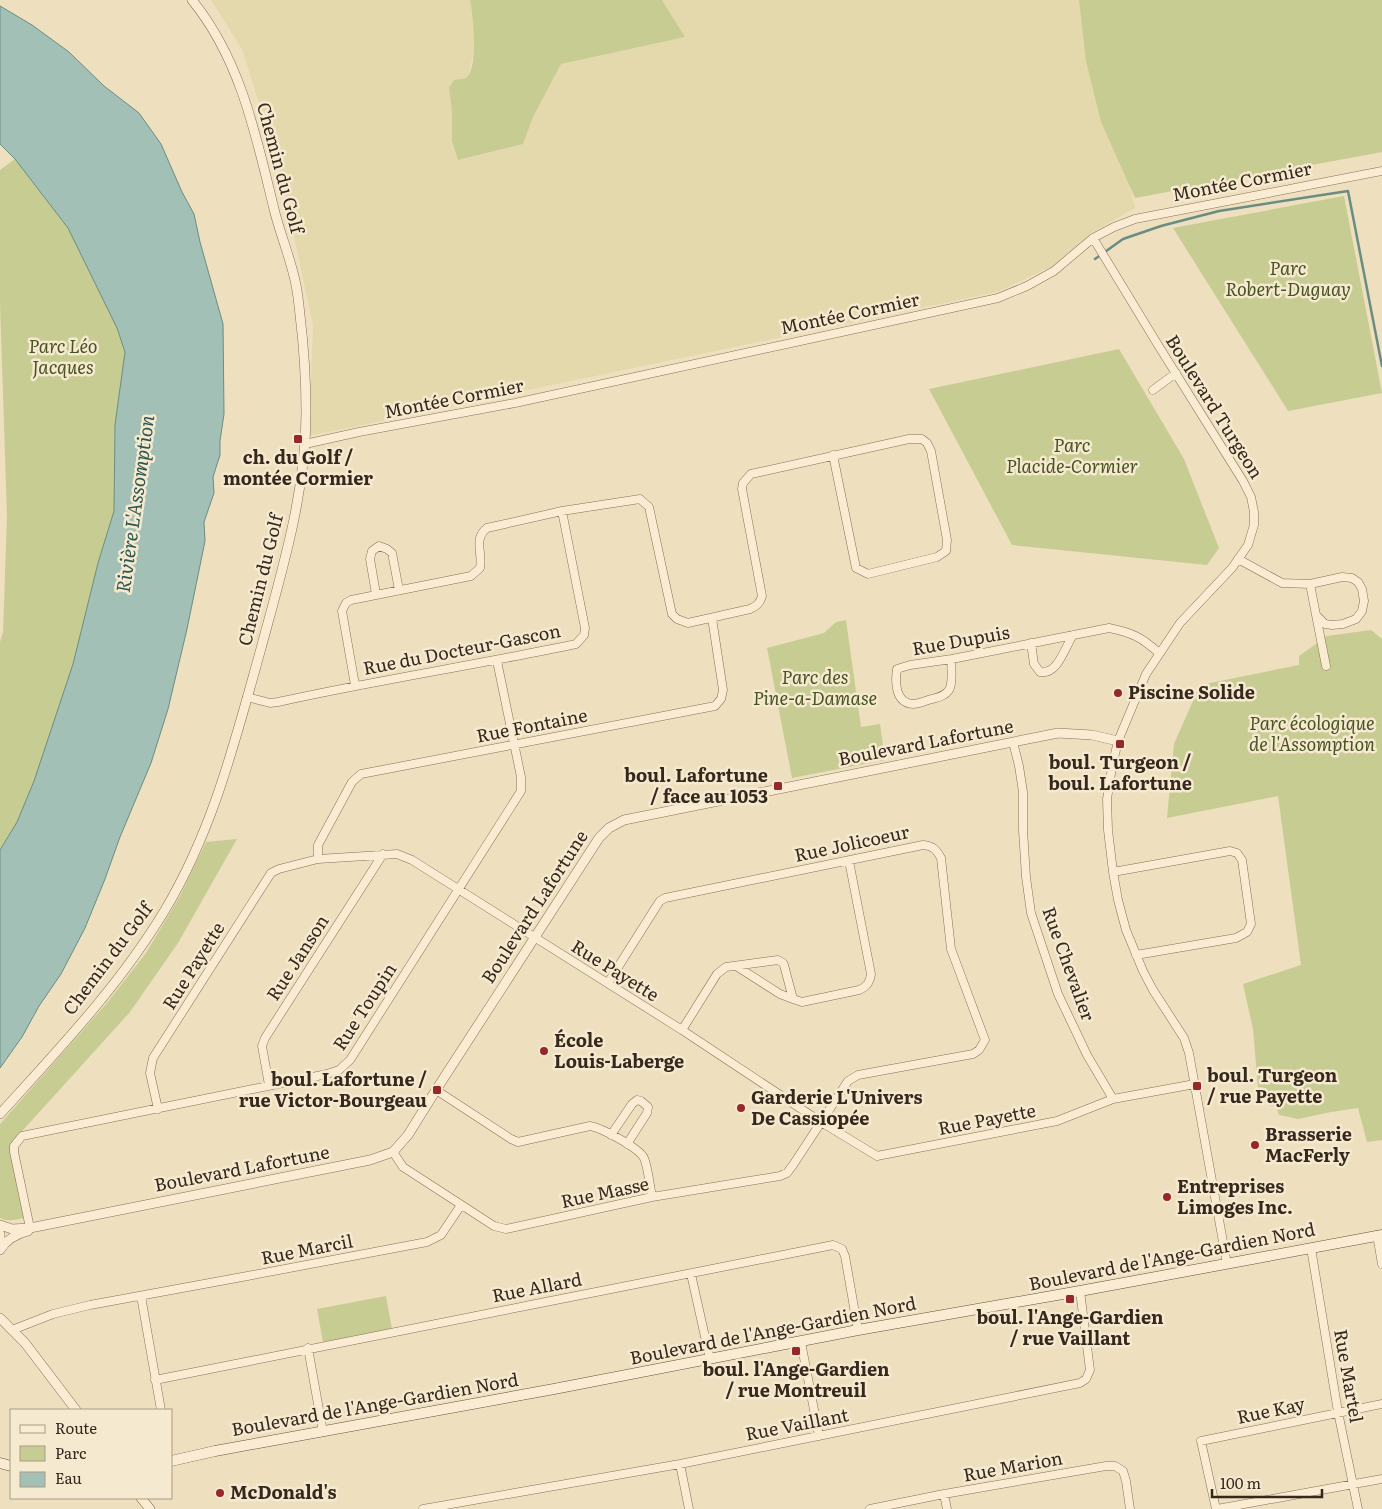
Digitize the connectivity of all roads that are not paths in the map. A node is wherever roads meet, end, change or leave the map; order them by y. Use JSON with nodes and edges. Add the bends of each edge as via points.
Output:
{"nodes":[{"id":1,"x":192,"y":0,"type":"edge"},
{"id":2,"x":1382,"y":171,"type":"edge"},
{"id":3,"x":1093,"y":238,"type":"junction"},
{"id":4,"x":1176,"y":373,"type":"junction"},
{"id":5,"x":1152,"y":390,"type":"dead end"},
{"id":6,"x":305,"y":444,"type":"junction"},
{"id":7,"x":833,"y":455,"type":"junction"},
{"id":8,"x":562,"y":511,"type":"junction"},
{"id":9,"x":1238,"y":559,"type":"junction"},
{"id":10,"x":1310,"y":584,"type":"junction"},
{"id":11,"x":398,"y":590,"type":"junction"},
{"id":12,"x":376,"y":594,"type":"junction"},
{"id":13,"x":1316,"y":615,"type":"junction"},
{"id":14,"x":712,"y":618,"type":"junction"},
{"id":15,"x":1072,"y":635,"type":"junction"},
{"id":16,"x":1031,"y":643,"type":"junction"},
{"id":17,"x":1159,"y":653,"type":"junction"},
{"id":18,"x":952,"y":659,"type":"junction"},
{"id":19,"x":497,"y":661,"type":"junction"},
{"id":20,"x":1326,"y":666,"type":"dead end"},
{"id":21,"x":355,"y":685,"type":"junction"},
{"id":22,"x":247,"y":697,"type":"junction"},
{"id":23,"x":1118,"y":741,"type":"junction"},
{"id":24,"x":1013,"y":742,"type":"junction"},
{"id":25,"x":515,"y":744,"type":"junction"},
{"id":26,"x":383,"y":854,"type":"junction"},
{"id":27,"x":318,"y":859,"type":"junction"},
{"id":28,"x":849,"y":861,"type":"junction"},
{"id":29,"x":1113,"y":872,"type":"junction"},
{"id":30,"x":459,"y":889,"type":"junction"},
{"id":31,"x":534,"y":937,"type":"junction"},
{"id":32,"x":1136,"y":956,"type":"junction"},
{"id":33,"x":736,"y":966,"type":"junction"},
{"id":34,"x":608,"y":984,"type":"junction"},
{"id":35,"x":792,"y":999,"type":"junction"},
{"id":36,"x":682,"y":1030,"type":"junction"},
{"id":37,"x":1195,"y":1084,"type":"junction"},
{"id":38,"x":269,"y":1085,"type":"junction"},
{"id":39,"x":436,"y":1090,"type":"junction"},
{"id":40,"x":1112,"y":1099,"type":"junction"},
{"id":41,"x":158,"y":1109,"type":"junction"},
{"id":42,"x":0,"y":1114,"type":"edge"},
{"id":43,"x":821,"y":1122,"type":"junction"},
{"id":44,"x":611,"y":1135,"type":"junction"},
{"id":45,"x":627,"y":1144,"type":"junction"},
{"id":46,"x":393,"y":1152,"type":"junction"},
{"id":47,"x":652,"y":1197,"type":"junction"},
{"id":48,"x":461,"y":1205,"type":"junction"},
{"id":49,"x":115,"y":1211,"type":"junction"},
{"id":50,"x":0,"y":1225,"type":"edge"},
{"id":51,"x":30,"y":1228,"type":"junction"},
{"id":52,"x":0,"y":1234,"type":"edge"},
{"id":53,"x":1380,"y":1235,"type":"edge"},
{"id":54,"x":1311,"y":1248,"type":"junction"},
{"id":55,"x":0,"y":1249,"type":"edge"},
{"id":56,"x":1227,"y":1264,"type":"junction"},
{"id":57,"x":1382,"y":1264,"type":"edge"},
{"id":58,"x":691,"y":1274,"type":"junction"},
{"id":59,"x":1080,"y":1291,"type":"junction"},
{"id":60,"x":141,"y":1296,"type":"junction"},
{"id":61,"x":0,"y":1318,"type":"edge"},
{"id":62,"x":12,"y":1330,"type":"junction"},
{"id":63,"x":858,"y":1330,"type":"junction"},
{"id":64,"x":801,"y":1342,"type":"junction"},
{"id":65,"x":308,"y":1348,"type":"junction"},
{"id":66,"x":710,"y":1359,"type":"junction"},
{"id":67,"x":155,"y":1380,"type":"junction"},
{"id":68,"x":1382,"y":1404,"type":"edge"},
{"id":69,"x":75,"y":1409,"type":"edge"},
{"id":70,"x":161,"y":1409,"type":"edge"},
{"id":71,"x":1338,"y":1412,"type":"junction"},
{"id":72,"x":323,"y":1432,"type":"junction"},
{"id":73,"x":819,"y":1436,"type":"junction"},
{"id":74,"x":172,"y":1461,"type":"edge"},
{"id":75,"x":680,"y":1464,"type":"junction"},
{"id":76,"x":1382,"y":1479,"type":"edge"},
{"id":77,"x":1353,"y":1485,"type":"junction"},
{"id":78,"x":944,"y":1494,"type":"junction"},
{"id":79,"x":424,"y":1509,"type":"edge"},
{"id":80,"x":689,"y":1509,"type":"edge"},
{"id":81,"x":870,"y":1509,"type":"edge"},
{"id":82,"x":946,"y":1509,"type":"edge"},
{"id":83,"x":1130,"y":1509,"type":"edge"},
{"id":84,"x":1216,"y":1509,"type":"edge"},
{"id":85,"x":1358,"y":1509,"type":"edge"}],
"edges":[{"from":1,"to":6,"type":"street","name":"Chemin du Golf","via":[[221,41],[243,92],[296,284],[306,381]]},
{"from":2,"to":3,"type":"street","name":"Montée Cormier","via":[[1142,217],[1114,226]]},
{"from":3,"to":4,"type":"street","name":"Boulevard Turgeon"},
{"from":3,"to":6,"type":"street","name":"Montée Cormier","via":[[1054,271],[998,298],[515,403]]},
{"from":4,"to":5,"type":"street"},
{"from":4,"to":9,"type":"street","name":"Boulevard Turgeon","via":[[1251,497],[1254,525],[1248,545]]},
{"from":6,"to":22,"type":"street","name":"Chemin du Golf","via":[[290,538]]},
{"from":7,"to":7,"type":"street","via":[[922,439],[931,452],[947,540],[946,551],[937,557],[868,574],[856,568]]},
{"from":7,"to":14,"type":"street","via":[[751,474],[743,482],[762,596],[755,607]]},
{"from":8,"to":11,"type":"street","via":[[481,532],[480,568],[471,576]]},
{"from":8,"to":14,"type":"street","via":[[633,499],[645,502],[649,507],[672,614],[688,623]]},
{"from":8,"to":19,"type":"street","name":"Rue du Docteur-Gascon","via":[[584,635],[576,644]]},
{"from":9,"to":10,"type":"street","via":[[1282,583]]},
{"from":9,"to":17,"type":"street","name":"Boulevard Turgeon","via":[[1180,623]]},
{"from":10,"to":13,"type":"street"},
{"from":10,"to":13,"type":"street","via":[[1342,577],[1352,578],[1362,589],[1364,601],[1356,619],[1332,625],[1325,624]]},
{"from":11,"to":12,"type":"street"},
{"from":11,"to":12,"type":"street","via":[[392,554],[379,546],[372,551],[370,559]]},
{"from":12,"to":21,"type":"street","via":[[351,600],[342,611]]},
{"from":13,"to":20,"type":"street"},
{"from":14,"to":25,"type":"street","name":"Rue Fontaine","via":[[723,690],[715,706]]},
{"from":15,"to":16,"type":"street","name":"Rue Dupuis"},
{"from":15,"to":16,"type":"street","name":"Rue Dupuis","via":[[1057,663],[1046,673],[1040,672],[1034,664]]},
{"from":15,"to":17,"type":"street","name":"Rue Dupuis","via":[[1109,628],[1143,639]]},
{"from":16,"to":18,"type":"street","name":"Rue Dupuis"},
{"from":17,"to":23,"type":"street","name":"Boulevard Turgeon","via":[[1146,674]]},
{"from":18,"to":18,"type":"street","name":"Rue Dupuis","via":[[951,686],[944,695],[914,704],[900,697],[895,680],[897,669]]},
{"from":19,"to":21,"type":"street","name":"Rue du Docteur-Gascon"},
{"from":19,"to":25,"type":"street","name":"Rue Toupin"},
{"from":21,"to":22,"type":"street","name":"Rue du Docteur-Gascon","via":[[270,703]]},
{"from":22,"to":42,"type":"street","name":"Chemin du Golf","via":[[207,826],[167,907],[99,1003]]},
{"from":23,"to":24,"type":"street","name":"Boulevard Lafortune","via":[[1058,732]]},
{"from":23,"to":29,"type":"street","name":"Boulevard Turgeon","via":[[1108,799]]},
{"from":24,"to":31,"type":"street","name":"Boulevard Lafortune","via":[[624,820],[599,838]]},
{"from":24,"to":40,"type":"street","name":"Rue Chevalier","via":[[1023,792],[1026,877],[1031,913],[1058,994]]},
{"from":25,"to":27,"type":"street","name":"Rue Fontaine","via":[[361,774],[352,782],[318,845]]},
{"from":25,"to":30,"type":"street","name":"Rue Toupin","via":[[521,791]]},
{"from":26,"to":27,"type":"street","name":"Rue Payette"},
{"from":26,"to":30,"type":"street","name":"Rue Payette","via":[[405,856]]},
{"from":26,"to":38,"type":"street","name":"Rue Janson","via":[[265,1038],[262,1046]]},
{"from":27,"to":41,"type":"street","name":"Rue Payette","via":[[279,869],[261,888],[153,1058],[150,1073]]},
{"from":28,"to":34,"type":"street","name":"Rue Jolicoeur","via":[[665,898],[656,907]]},
{"from":28,"to":35,"type":"street","via":[[870,981],[859,990],[802,1002]]},
{"from":28,"to":43,"type":"street","name":"Rue Jolicoeur","via":[[923,845],[936,850],[941,858],[951,949],[985,1040],[972,1054],[853,1077]]},
{"from":29,"to":32,"type":"street","name":"Boulevard Turgeon","via":[[1126,930]]},
{"from":29,"to":32,"type":"street","via":[[1230,851],[1237,853],[1242,860],[1251,924],[1247,932],[1236,938]]},
{"from":30,"to":31,"type":"street","name":"Rue Payette"},
{"from":30,"to":38,"type":"street","name":"Rue Toupin","via":[[350,1060],[339,1070],[327,1074]]},
{"from":31,"to":34,"type":"street","name":"Rue Payette"},
{"from":31,"to":39,"type":"street","name":"Boulevard Lafortune"},
{"from":32,"to":37,"type":"street","name":"Boulevard Turgeon","via":[[1153,990],[1184,1038]]},
{"from":33,"to":35,"type":"street"},
{"from":33,"to":35,"type":"street","via":[[774,960],[783,962]]},
{"from":33,"to":36,"type":"street","via":[[722,969],[717,974]]},
{"from":34,"to":36,"type":"street","name":"Rue Payette"},
{"from":36,"to":43,"type":"street","name":"Rue Payette"},
{"from":37,"to":40,"type":"street","name":"Rue Payette"},
{"from":37,"to":56,"type":"street","name":"Boulevard Turgeon"},
{"from":38,"to":41,"type":"street","name":"Rue Toupin"},
{"from":39,"to":44,"type":"street","via":[[518,1142],[590,1126]]},
{"from":39,"to":46,"type":"street","name":"Boulevard Lafortune","via":[[408,1135]]},
{"from":40,"to":43,"type":"street","name":"Rue Payette","via":[[1057,1121],[878,1156]]},
{"from":41,"to":51,"type":"street","name":"Rue Toupin","via":[[22,1136],[14,1146],[14,1152]]},
{"from":43,"to":47,"type":"street","name":"Rue Masse","via":[[787,1173]]},
{"from":44,"to":45,"type":"street"},
{"from":44,"to":45,"type":"street","via":[[632,1104],[641,1101],[648,1107],[647,1113]]},
{"from":45,"to":47,"type":"street","via":[[644,1158]]},
{"from":46,"to":48,"type":"street","name":"Rue Masse","via":[[403,1167]]},
{"from":46,"to":49,"type":"street","name":"Boulevard Lafortune","via":[[370,1160]]},
{"from":47,"to":48,"type":"street","name":"Rue Masse","via":[[506,1230]]},
{"from":48,"to":60,"type":"street","name":"Rue Marcil","via":[[441,1235],[427,1242]]},
{"from":49,"to":51,"type":"street","name":"Boulevard Lafortune"},
{"from":49,"to":55,"type":"street","name":"Boulevard Lafortune","via":[[21,1233]]},
{"from":50,"to":51,"type":"street","name":"Boulevard Lafortune"},
{"from":52,"to":55,"type":"street"},
{"from":53,"to":54,"type":"main road","name":"Boulevard de l'Ange-Gardien Nord"},
{"from":53,"to":57,"type":"street"},
{"from":54,"to":56,"type":"main road","name":"Boulevard de l'Ange-Gardien Nord"},
{"from":54,"to":71,"type":"street","name":"Rue Martel"},
{"from":56,"to":59,"type":"main road","name":"Boulevard de l'Ange-Gardien Nord"},
{"from":58,"to":63,"type":"street","name":"Rue Allard","via":[[833,1244],[846,1256]]},
{"from":58,"to":65,"type":"street","name":"Rue Allard"},
{"from":58,"to":66,"type":"street"},
{"from":59,"to":63,"type":"main road","name":"Boulevard de l'Ange-Gardien Nord"},
{"from":59,"to":73,"type":"street","name":"Rue Vaillant","via":[[1090,1370],[1080,1383]]},
{"from":60,"to":62,"type":"street","name":"Rue Marcil","via":[[52,1314]]},
{"from":60,"to":67,"type":"street"},
{"from":61,"to":62,"type":"street"},
{"from":62,"to":69,"type":"street"},
{"from":63,"to":64,"type":"main road","name":"Boulevard de l'Ange-Gardien Nord"},
{"from":64,"to":66,"type":"main road","name":"Boulevard de l'Ange-Gardien Nord"},
{"from":64,"to":73,"type":"street"},
{"from":65,"to":67,"type":"street","name":"Rue Allard"},
{"from":65,"to":72,"type":"street"},
{"from":66,"to":72,"type":"main road","name":"Boulevard de l'Ange-Gardien Nord"},
{"from":67,"to":70,"type":"street"},
{"from":68,"to":71,"type":"street","name":"Rue Kay"},
{"from":71,"to":77,"type":"street","name":"Rue Martel"},
{"from":71,"to":84,"type":"street","name":"Rue Kay","via":[[1200,1441]]},
{"from":72,"to":74,"type":"main road","name":"Boulevard de l'Ange-Gardien Nord"},
{"from":73,"to":75,"type":"street","name":"Rue Vaillant"},
{"from":75,"to":79,"type":"street","name":"Rue Vaillant"},
{"from":75,"to":80,"type":"street"},
{"from":76,"to":77,"type":"street"},
{"from":77,"to":84,"type":"street"},
{"from":77,"to":85,"type":"street","name":"Rue Martel"},
{"from":78,"to":81,"type":"street","name":"Rue Marion"},
{"from":78,"to":82,"type":"street"},
{"from":78,"to":83,"type":"street","name":"Rue Marion","via":[[1115,1466],[1123,1471]]}]}
